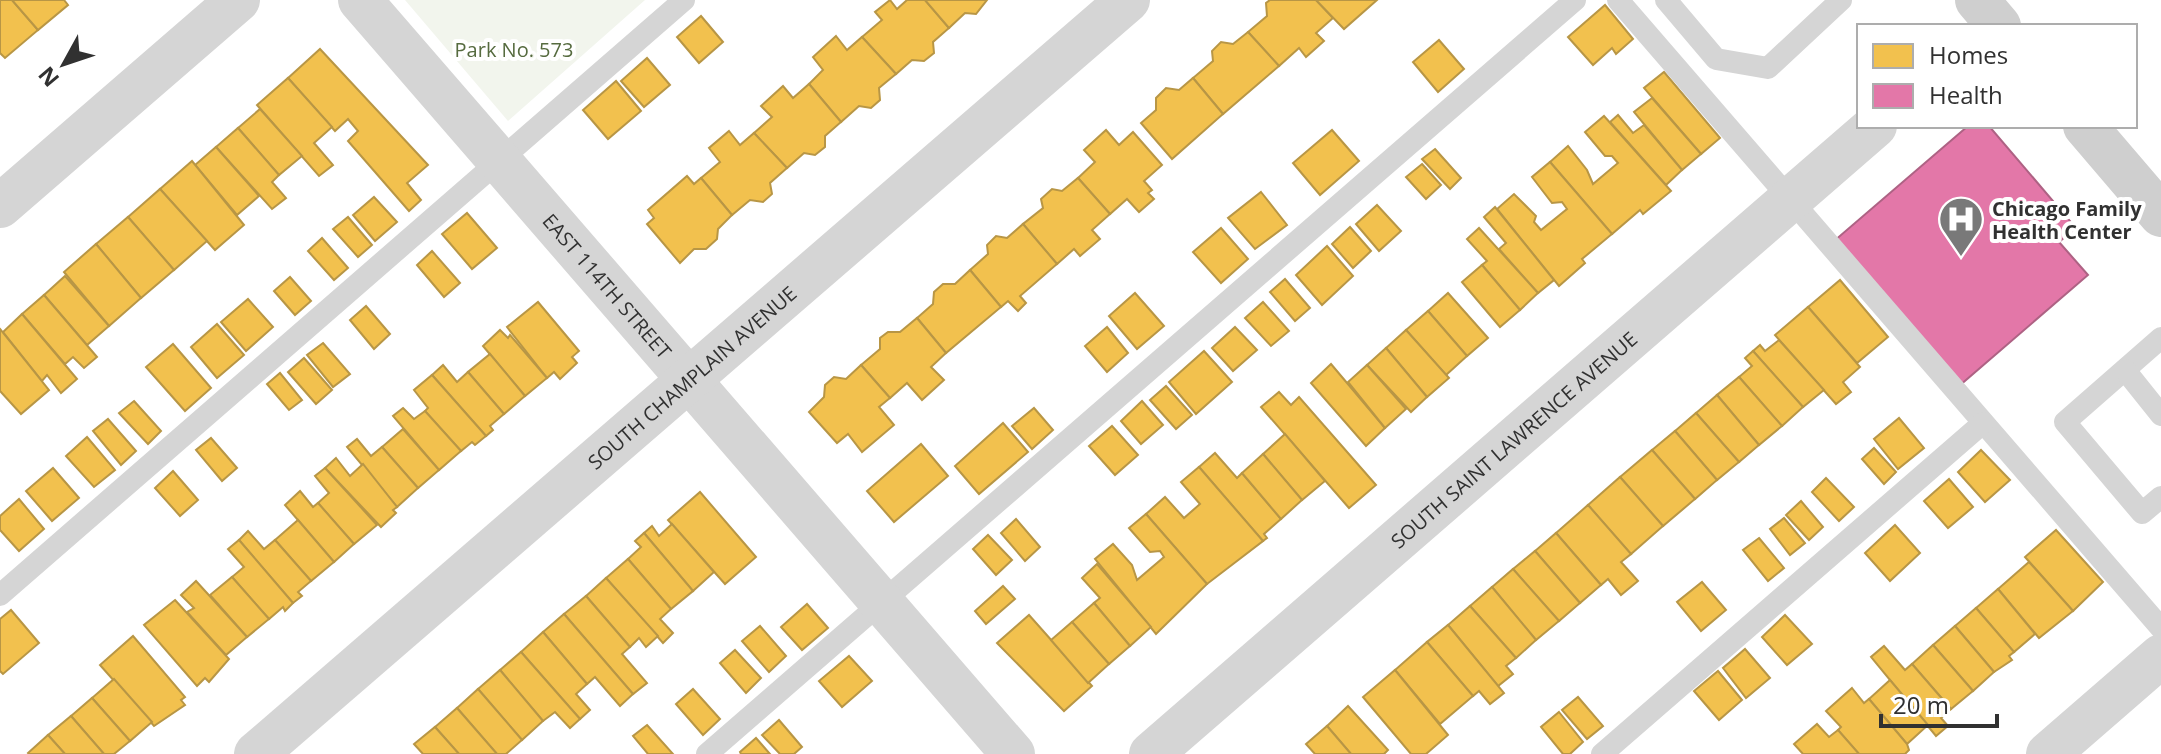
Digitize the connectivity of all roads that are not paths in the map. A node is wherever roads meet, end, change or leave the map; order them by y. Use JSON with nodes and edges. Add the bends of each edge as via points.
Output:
{"nodes":[{"id":1,"x":238,"y":0,"type":"edge"},
{"id":2,"x":360,"y":0,"type":"edge"},
{"id":3,"x":684,"y":0,"type":"edge"},
{"id":4,"x":1128,"y":0,"type":"edge"},
{"id":5,"x":1575,"y":0,"type":"edge"},
{"id":6,"x":1618,"y":0,"type":"edge"},
{"id":7,"x":1666,"y":0,"type":"edge"},
{"id":8,"x":1841,"y":0,"type":"edge"},
{"id":9,"x":1873,"y":128,"type":"edge"},
{"id":10,"x":2087,"y":128,"type":"edge"},
{"id":11,"x":499,"y":160,"type":"junction"},
{"id":12,"x":1790,"y":199,"type":"junction"},
{"id":13,"x":0,"y":206,"type":"edge"},
{"id":14,"x":2161,"y":215,"type":"edge"},
{"id":15,"x":2161,"y":338,"type":"edge"},
{"id":16,"x":2125,"y":370,"type":"junction"},
{"id":17,"x":689,"y":380,"type":"junction"},
{"id":18,"x":2161,"y":415,"type":"edge"},
{"id":19,"x":1983,"y":423,"type":"junction"},
{"id":20,"x":2161,"y":497,"type":"edge"},
{"id":21,"x":0,"y":595,"type":"edge"},
{"id":22,"x":882,"y":602,"type":"junction"},
{"id":23,"x":2161,"y":628,"type":"edge"},
{"id":24,"x":2161,"y":656,"type":"edge"},
{"id":25,"x":256,"y":754,"type":"edge"},
{"id":26,"x":707,"y":754,"type":"edge"},
{"id":27,"x":1013,"y":754,"type":"edge"},
{"id":28,"x":1151,"y":754,"type":"edge"},
{"id":29,"x":1602,"y":754,"type":"edge"},
{"id":30,"x":2048,"y":754,"type":"edge"}],
"edges":[{"from":1,"to":13,"type":"street"},
{"from":2,"to":11,"type":"street","name":"EAST 114TH STREET"},
{"from":3,"to":11,"type":"lane"},
{"from":4,"to":17,"type":"street","name":"SOUTH CHAMPLAIN AVENUE"},
{"from":5,"to":22,"type":"lane"},
{"from":6,"to":12,"type":"lane"},
{"from":7,"to":8,"type":"lane","via":[[1716,59],[1768,68]]},
{"from":9,"to":12,"type":"street","name":"SOUTH SAINT LAWRENCE AVENUE"},
{"from":10,"to":14,"type":"street"},
{"from":11,"to":17,"type":"street","name":"EAST 114TH STREET"},
{"from":11,"to":21,"type":"lane"},
{"from":12,"to":19,"type":"lane"},
{"from":12,"to":28,"type":"street","name":"SOUTH SAINT LAWRENCE AVENUE"},
{"from":15,"to":16,"type":"lane"},
{"from":16,"to":18,"type":"lane"},
{"from":16,"to":20,"type":"lane","via":[[2065,422],[2142,513]]},
{"from":17,"to":22,"type":"street","name":"EAST 114TH STREET"},
{"from":17,"to":25,"type":"street","name":"SOUTH CHAMPLAIN AVENUE"},
{"from":19,"to":23,"type":"lane"},
{"from":19,"to":29,"type":"lane"},
{"from":22,"to":26,"type":"lane"},
{"from":22,"to":27,"type":"street","name":"EAST 114TH STREET"},
{"from":24,"to":30,"type":"street"}]}
